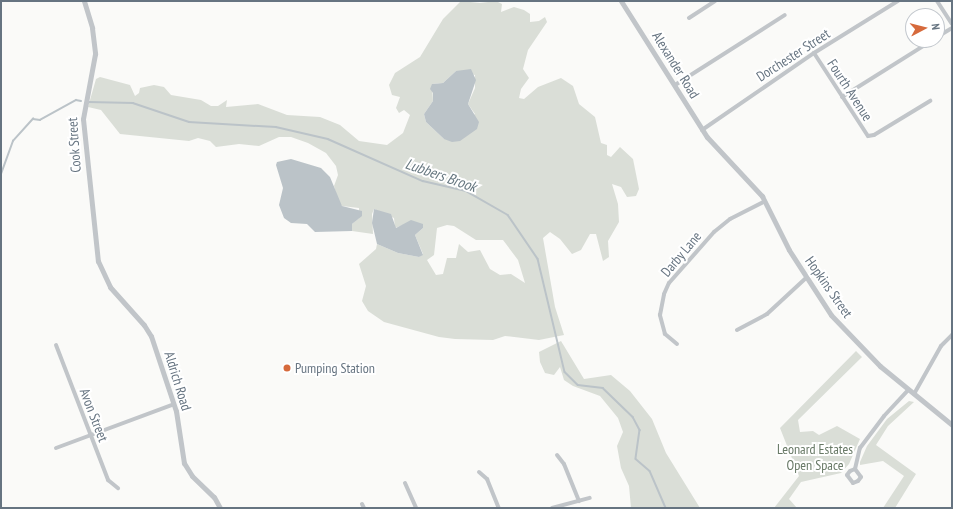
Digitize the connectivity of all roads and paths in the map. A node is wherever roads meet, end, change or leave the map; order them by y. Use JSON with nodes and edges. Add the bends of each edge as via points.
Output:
{"nodes":[{"id":1,"x":84,"y":1,"type":"edge"},
{"id":2,"x":621,"y":1,"type":"edge"},
{"id":3,"x":715,"y":1,"type":"edge"},
{"id":4,"x":898,"y":1,"type":"edge"},
{"id":5,"x":937,"y":1,"type":"edge"},
{"id":6,"x":785,"y":15,"type":"dead end"},
{"id":7,"x":689,"y":18,"type":"dead end"},
{"id":8,"x":952,"y":24,"type":"edge"},
{"id":9,"x":920,"y":48,"type":"edge"},
{"id":10,"x":814,"y":53,"type":"junction"},
{"id":11,"x":675,"y":85,"type":"junction"},
{"id":12,"x":842,"y":97,"type":"junction"},
{"id":13,"x":930,"y":101,"type":"dead end"},
{"id":14,"x":702,"y":130,"type":"junction"},
{"id":15,"x":711,"y":142,"type":"joint"},
{"id":16,"x":765,"y":201,"type":"junction"},
{"id":17,"x":99,"y":265,"type":"joint"},
{"id":18,"x":806,"y":278,"type":"junction"},
{"id":19,"x":737,"y":330,"type":"dead end"},
{"id":20,"x":952,"y":335,"type":"edge"},
{"id":21,"x":56,"y":344,"type":"dead end"},
{"id":22,"x":677,"y":344,"type":"dead end"},
{"id":23,"x":908,"y":390,"type":"junction"},
{"id":24,"x":914,"y":394,"type":"junction"},
{"id":25,"x":174,"y":404,"type":"junction"},
{"id":26,"x":952,"y":425,"type":"edge"},
{"id":27,"x":90,"y":435,"type":"junction"},
{"id":28,"x":56,"y":448,"type":"dead end"},
{"id":29,"x":557,"y":455,"type":"dead end"},
{"id":30,"x":855,"y":469,"type":"dead end"},
{"id":31,"x":479,"y":472,"type":"dead end"},
{"id":32,"x":406,"y":484,"type":"dead end"},
{"id":33,"x":118,"y":488,"type":"dead end"},
{"id":34,"x":590,"y":498,"type":"dead end"},
{"id":35,"x":579,"y":501,"type":"junction"},
{"id":36,"x":220,"y":508,"type":"edge"},
{"id":37,"x":416,"y":508,"type":"edge"},
{"id":38,"x":499,"y":508,"type":"edge"},
{"id":39,"x":552,"y":508,"type":"edge"}],
"edges":[{"from":1,"to":17,"type":"street","name":"Cook Street","via":[[92,28],[95,54],[83,119]]},
{"from":2,"to":11,"type":"street","name":"Alexander Road"},
{"from":3,"to":7,"type":"street"},
{"from":4,"to":10,"type":"street","name":"Dorchester Street"},
{"from":5,"to":8,"type":"street"},
{"from":6,"to":11,"type":"street"},
{"from":9,"to":12,"type":"street"},
{"from":10,"to":12,"type":"street","name":"Fourth Avenue"},
{"from":10,"to":14,"type":"street","name":"Dorchester Street"},
{"from":11,"to":14,"type":"street","name":"Alexander Road"},
{"from":12,"to":13,"type":"street","name":"Fourth Avenue","via":[[869,136]]},
{"from":14,"to":15,"type":"street","name":"Alexander Road"},
{"from":15,"to":16,"type":"street","name":"Hopkins Street"},
{"from":16,"to":18,"type":"street","name":"Hopkins Street","via":[[785,243]]},
{"from":16,"to":22,"type":"street","name":"Darby Lane","via":[[730,219],[714,232],[670,283],[664,294],[660,315],[665,334]]},
{"from":17,"to":25,"type":"street","name":"Aldrich Road","via":[[110,287],[149,332]]},
{"from":18,"to":19,"type":"street","via":[[766,314]]},
{"from":18,"to":23,"type":"street","name":"Hopkins Street","via":[[839,325],[871,358]]},
{"from":20,"to":24,"type":"street","via":[[941,346]]},
{"from":21,"to":27,"type":"street","name":"Avon Street"},
{"from":23,"to":24,"type":"street","name":"Hopkins Street"},
{"from":23,"to":30,"type":"street","via":[[863,444],[857,455]]},
{"from":24,"to":26,"type":"street","name":"Hopkins Street"},
{"from":25,"to":27,"type":"street"},
{"from":25,"to":36,"type":"street","name":"Aldrich Road","via":[[184,463],[192,476],[214,497]]},
{"from":27,"to":28,"type":"street"},
{"from":27,"to":33,"type":"street","name":"Avon Street","via":[[108,480]]},
{"from":29,"to":35,"type":"street","via":[[564,465]]},
{"from":31,"to":38,"type":"street","via":[[486,479]]},
{"from":32,"to":37,"type":"street"},
{"from":34,"to":35,"type":"street"},
{"from":35,"to":39,"type":"street"}]}
